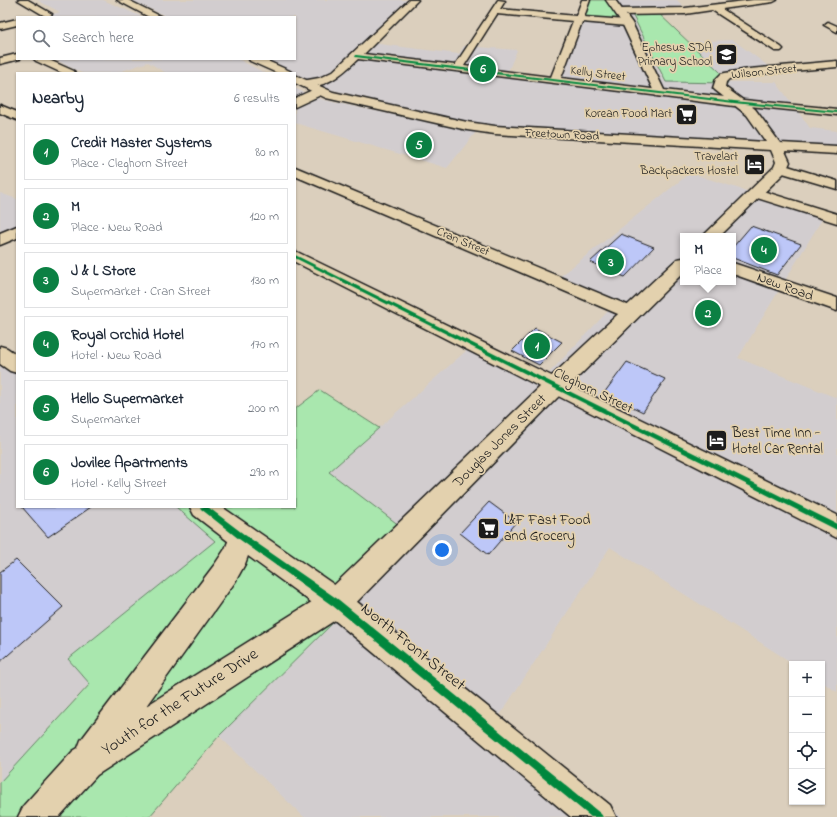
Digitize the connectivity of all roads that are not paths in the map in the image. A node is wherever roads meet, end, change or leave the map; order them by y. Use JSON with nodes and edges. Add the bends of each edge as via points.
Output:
{"nodes":[{"id":1,"x":22,"y":0,"type":"edge"},
{"id":2,"x":121,"y":0,"type":"edge"},
{"id":3,"x":414,"y":0,"type":"edge"},
{"id":4,"x":502,"y":0,"type":"edge"},
{"id":5,"x":586,"y":0,"type":"edge"},
{"id":6,"x":610,"y":0,"type":"edge"},
{"id":7,"x":773,"y":0,"type":"edge"},
{"id":8,"x":712,"y":7,"type":"junction"},
{"id":9,"x":494,"y":11,"type":"junction"},
{"id":10,"x":619,"y":12,"type":"junction"},
{"id":11,"x":40,"y":16,"type":"edge"},
{"id":12,"x":155,"y":16,"type":"edge"},
{"id":13,"x":577,"y":20,"type":"junction"},
{"id":14,"x":16,"y":22,"type":"edge"},
{"id":15,"x":627,"y":23,"type":"junction"},
{"id":16,"x":828,"y":25,"type":"dead end"},
{"id":17,"x":0,"y":26,"type":"edge"},
{"id":18,"x":837,"y":29,"type":"edge"},
{"id":19,"x":778,"y":48,"type":"dead end"},
{"id":20,"x":356,"y":56,"type":"junction"},
{"id":21,"x":16,"y":57,"type":"edge"},
{"id":22,"x":41,"y":60,"type":"edge"},
{"id":23,"x":256,"y":60,"type":"edge"},
{"id":24,"x":0,"y":61,"type":"edge"},
{"id":25,"x":837,"y":64,"type":"edge"},
{"id":26,"x":458,"y":68,"type":"junction"},
{"id":27,"x":68,"y":72,"type":"edge"},
{"id":28,"x":284,"y":72,"type":"edge"},
{"id":29,"x":554,"y":79,"type":"junction"},
{"id":30,"x":301,"y":80,"type":"edge"},
{"id":31,"x":319,"y":91,"type":"junction"},
{"id":32,"x":660,"y":93,"type":"junction"},
{"id":33,"x":734,"y":102,"type":"junction"},
{"id":34,"x":296,"y":103,"type":"edge"},
{"id":35,"x":0,"y":108,"type":"edge"},
{"id":36,"x":837,"y":112,"type":"edge"},
{"id":37,"x":16,"y":116,"type":"edge"},
{"id":38,"x":774,"y":146,"type":"junction"},
{"id":39,"x":837,"y":150,"type":"edge"},
{"id":40,"x":781,"y":168,"type":"junction"},
{"id":41,"x":296,"y":171,"type":"edge"},
{"id":42,"x":837,"y":185,"type":"edge"},
{"id":43,"x":756,"y":194,"type":"junction"},
{"id":44,"x":837,"y":219,"type":"edge"},
{"id":45,"x":16,"y":232,"type":"edge"},
{"id":46,"x":714,"y":233,"type":"edge"},
{"id":47,"x":0,"y":240,"type":"edge"},
{"id":48,"x":296,"y":256,"type":"edge"},
{"id":49,"x":680,"y":266,"type":"edge"},
{"id":50,"x":736,"y":269,"type":"edge"},
{"id":51,"x":837,"y":305,"type":"edge"},
{"id":52,"x":631,"y":313,"type":"junction"},
{"id":53,"x":0,"y":353,"type":"edge"},
{"id":54,"x":16,"y":365,"type":"edge"},
{"id":55,"x":556,"y":386,"type":"junction"},
{"id":56,"x":204,"y":508,"type":"edge"},
{"id":57,"x":837,"y":527,"type":"edge"},
{"id":58,"x":242,"y":537,"type":"junction"},
{"id":59,"x":336,"y":603,"type":"junction"},
{"id":60,"x":85,"y":763,"type":"junction"},
{"id":61,"x":36,"y":817,"type":"edge"},
{"id":62,"x":598,"y":817,"type":"edge"}],
"edges":[{"from":1,"to":11,"type":"street","via":[[48,14]]},
{"from":2,"to":12,"type":"main road"},
{"from":3,"to":20,"type":"street"},
{"from":4,"to":9,"type":"street"},
{"from":5,"to":13,"type":"street"},
{"from":6,"to":10,"type":"main road"},
{"from":7,"to":8,"type":"street"},
{"from":8,"to":10,"type":"street","via":[[685,11]]},
{"from":8,"to":19,"type":"street"},
{"from":9,"to":13,"type":"street"},
{"from":9,"to":26,"type":"street"},
{"from":10,"to":15,"type":"main road"},
{"from":13,"to":15,"type":"street"},
{"from":13,"to":29,"type":"street"},
{"from":14,"to":17,"type":"street"},
{"from":15,"to":32,"type":"main road"},
{"from":16,"to":18,"type":"street"},
{"from":20,"to":26,"type":"street","name":"Kelly Street"},
{"from":20,"to":30,"type":"street","via":[[321,81]]},
{"from":21,"to":24,"type":"street"},
{"from":22,"to":27,"type":"street"},
{"from":23,"to":28,"type":"main road"},
{"from":25,"to":33,"type":"main road","name":"Wilson Street","via":[[725,76],[720,81],[719,88]]},
{"from":26,"to":29,"type":"street","name":"Kelly Street"},
{"from":29,"to":32,"type":"street","name":"Kelly Street"},
{"from":30,"to":31,"type":"main road","name":"Freetown Road"},
{"from":31,"to":34,"type":"main road"},
{"from":31,"to":38,"type":"main road","name":"Freetown Road","via":[[495,130]]},
{"from":32,"to":33,"type":"main road","name":"Kelly Street"},
{"from":33,"to":36,"type":"street","name":"Kelly Street"},
{"from":33,"to":38,"type":"main road","name":"Wilson Street","via":[[756,132]]},
{"from":35,"to":37,"type":"street"},
{"from":38,"to":39,"type":"main road","name":"Freetown Road"},
{"from":38,"to":40,"type":"main road","via":[[783,162]]},
{"from":40,"to":42,"type":"street"},
{"from":40,"to":43,"type":"main road"},
{"from":41,"to":52,"type":"street","name":"Cran Street"},
{"from":43,"to":44,"type":"street"},
{"from":43,"to":46,"type":"main road"},
{"from":45,"to":47,"type":"main road"},
{"from":48,"to":55,"type":"street","name":"Cleghorn Street"},
{"from":49,"to":52,"type":"main road","name":"Douglas Jones Street"},
{"from":50,"to":51,"type":"main road","name":"New Road"},
{"from":52,"to":55,"type":"main road","name":"Douglas Jones Street"},
{"from":53,"to":54,"type":"main road"},
{"from":55,"to":57,"type":"street","name":"Cleghorn Street"},
{"from":55,"to":59,"type":"main road","name":"Douglas Jones Street"},
{"from":56,"to":58,"type":"main road","name":"North Front Street"},
{"from":58,"to":59,"type":"main road","name":"North Front Street"},
{"from":58,"to":60,"type":"main road","via":[[226,573]]},
{"from":59,"to":60,"type":"main road","name":"Youth for the Future Drive"},
{"from":59,"to":62,"type":"main road","name":"North Front Street"},
{"from":60,"to":61,"type":"main road","name":"Youth for the Future Drive"}]}
